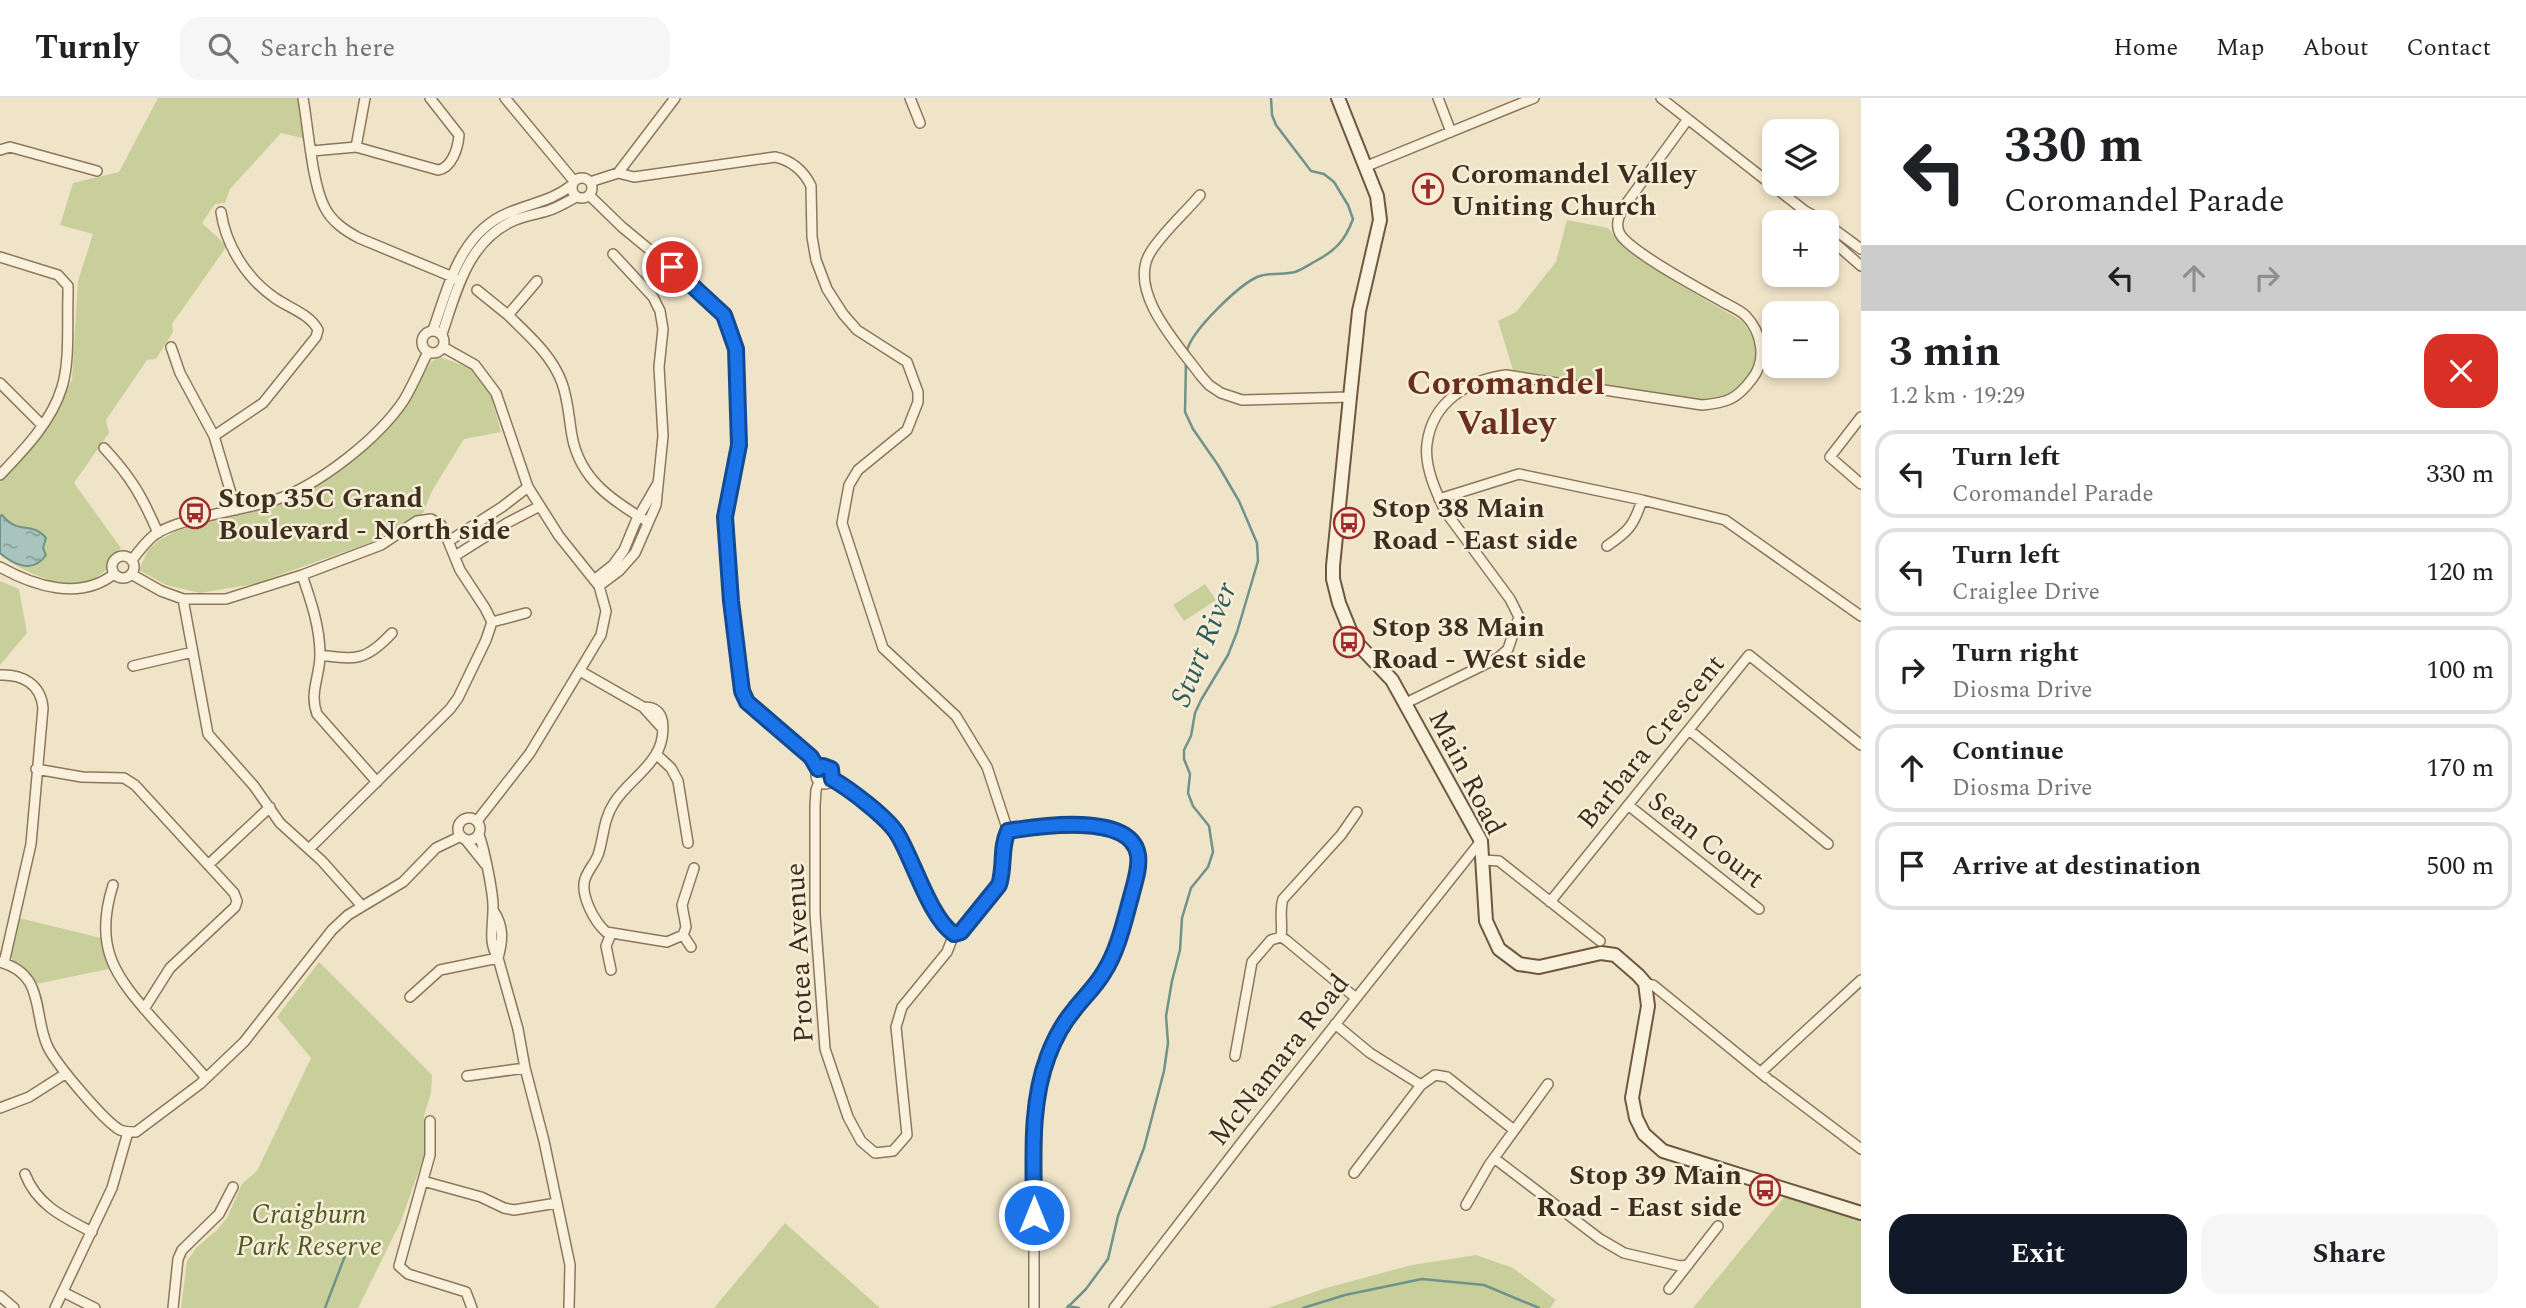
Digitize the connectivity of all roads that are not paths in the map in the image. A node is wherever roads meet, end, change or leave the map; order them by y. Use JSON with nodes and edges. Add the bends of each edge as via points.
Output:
{"nodes":[{"id":1,"x":303,"y":98,"type":"edge"},
{"id":2,"x":365,"y":98,"type":"edge"},
{"id":3,"x":430,"y":98,"type":"edge"},
{"id":4,"x":505,"y":98,"type":"edge"},
{"id":5,"x":675,"y":98,"type":"edge"},
{"id":6,"x":910,"y":98,"type":"edge"},
{"id":7,"x":1338,"y":98,"type":"edge"},
{"id":8,"x":1438,"y":98,"type":"edge"},
{"id":9,"x":1534,"y":98,"type":"edge"},
{"id":10,"x":1661,"y":98,"type":"edge"},
{"id":11,"x":1688,"y":120,"type":"junction"},
{"id":12,"x":920,"y":123,"type":"dead end"},
{"id":13,"x":1451,"y":132,"type":"junction"},
{"id":14,"x":356,"y":147,"type":"junction"},
{"id":15,"x":0,"y":150,"type":"edge"},
{"id":16,"x":312,"y":151,"type":"junction"},
{"id":17,"x":1367,"y":166,"type":"junction"},
{"id":18,"x":97,"y":171,"type":"dead end"},
{"id":19,"x":618,"y":173,"type":"junction"},
{"id":20,"x":590,"y":182,"type":"junction"},
{"id":21,"x":573,"y":183,"type":"junction"},
{"id":22,"x":589,"y":195,"type":"junction"},
{"id":23,"x":1200,"y":195,"type":"dead end"},
{"id":24,"x":576,"y":197,"type":"junction"},
{"id":25,"x":1804,"y":210,"type":"edge"},
{"id":26,"x":221,"y":212,"type":"dead end"},
{"id":27,"x":1839,"y":233,"type":"edge"},
{"id":28,"x":1839,"y":247,"type":"edge"},
{"id":29,"x":1861,"y":249,"type":"edge"},
{"id":30,"x":613,"y":254,"type":"dead end"},
{"id":31,"x":0,"y":257,"type":"edge"},
{"id":32,"x":1861,"y":266,"type":"edge"},
{"id":33,"x":456,"y":279,"type":"junction"},
{"id":34,"x":537,"y":281,"type":"dead end"},
{"id":35,"x":477,"y":290,"type":"dead end"},
{"id":36,"x":508,"y":315,"type":"junction"},
{"id":37,"x":437,"y":332,"type":"junction"},
{"id":38,"x":171,"y":347,"type":"dead end"},
{"id":39,"x":443,"y":347,"type":"junction"},
{"id":40,"x":428,"y":352,"type":"junction"},
{"id":41,"x":0,"y":383,"type":"edge"},
{"id":42,"x":1350,"y":397,"type":"junction"},
{"id":43,"x":1861,"y":417,"type":"edge"},
{"id":44,"x":41,"y":425,"type":"junction"},
{"id":45,"x":214,"y":436,"type":"junction"},
{"id":46,"x":104,"y":448,"type":"dead end"},
{"id":47,"x":0,"y":475,"type":"edge"},
{"id":48,"x":658,"y":483,"type":"junction"},
{"id":49,"x":1861,"y":484,"type":"edge"},
{"id":50,"x":528,"y":487,"type":"junction"},
{"id":51,"x":1439,"y":499,"type":"junction"},
{"id":52,"x":1642,"y":500,"type":"junction"},
{"id":53,"x":540,"y":506,"type":"junction"},
{"id":54,"x":236,"y":510,"type":"junction"},
{"id":55,"x":638,"y":516,"type":"junction"},
{"id":56,"x":648,"y":522,"type":"junction"},
{"id":57,"x":158,"y":533,"type":"junction"},
{"id":58,"x":449,"y":541,"type":"junction"},
{"id":59,"x":1607,"y":546,"type":"dead end"},
{"id":60,"x":455,"y":556,"type":"junction"},
{"id":61,"x":132,"y":560,"type":"junction"},
{"id":62,"x":0,"y":567,"type":"edge"},
{"id":63,"x":114,"y":573,"type":"junction"},
{"id":64,"x":131,"y":574,"type":"junction"},
{"id":65,"x":302,"y":575,"type":"junction"},
{"id":66,"x":597,"y":583,"type":"junction"},
{"id":67,"x":183,"y":599,"type":"junction"},
{"id":68,"x":526,"y":613,"type":"dead end"},
{"id":69,"x":1861,"y":616,"type":"edge"},
{"id":70,"x":492,"y":622,"type":"junction"},
{"id":71,"x":392,"y":633,"type":"dead end"},
{"id":72,"x":193,"y":652,"type":"junction"},
{"id":73,"x":320,"y":655,"type":"junction"},
{"id":74,"x":134,"y":666,"type":"dead end"},
{"id":75,"x":580,"y":671,"type":"junction"},
{"id":76,"x":0,"y":675,"type":"edge"},
{"id":77,"x":1406,"y":704,"type":"junction"},
{"id":78,"x":1689,"y":730,"type":"junction"},
{"id":79,"x":1861,"y":745,"type":"edge"},
{"id":80,"x":656,"y":754,"type":"junction"},
{"id":81,"x":36,"y":769,"type":"junction"},
{"id":82,"x":818,"y":769,"type":"junction"},
{"id":83,"x":832,"y":779,"type":"junction"},
{"id":84,"x":377,"y":782,"type":"junction"},
{"id":85,"x":819,"y":782,"type":"junction"},
{"id":86,"x":1628,"y":805,"type":"junction"},
{"id":87,"x":270,"y":807,"type":"junction"},
{"id":88,"x":1357,"y":812,"type":"dead end"},
{"id":89,"x":477,"y":821,"type":"junction"},
{"id":90,"x":1008,"y":831,"type":"junction"},
{"id":91,"x":479,"y":835,"type":"junction"},
{"id":92,"x":463,"y":837,"type":"junction"},
{"id":93,"x":1481,"y":841,"type":"junction"},
{"id":94,"x":688,"y":844,"type":"dead end"},
{"id":95,"x":1828,"y":844,"type":"dead end"},
{"id":96,"x":309,"y":849,"type":"junction"},
{"id":97,"x":1484,"y":860,"type":"junction"},
{"id":98,"x":208,"y":864,"type":"junction"},
{"id":99,"x":486,"y":865,"type":"junction"},
{"id":100,"x":694,"y":867,"type":"dead end"},
{"id":101,"x":113,"y":885,"type":"dead end"},
{"id":102,"x":1550,"y":902,"type":"junction"},
{"id":103,"x":362,"y":906,"type":"junction"},
{"id":104,"x":1759,"y":909,"type":"dead end"},
{"id":105,"x":611,"y":934,"type":"junction"},
{"id":106,"x":954,"y":934,"type":"junction"},
{"id":107,"x":683,"y":935,"type":"junction"},
{"id":108,"x":1281,"y":937,"type":"junction"},
{"id":109,"x":1600,"y":941,"type":"dead end"},
{"id":110,"x":691,"y":947,"type":"dead end"},
{"id":111,"x":498,"y":958,"type":"junction"},
{"id":112,"x":2,"y":962,"type":"edge"},
{"id":113,"x":611,"y":970,"type":"dead end"},
{"id":114,"x":1861,"y":980,"type":"edge"},
{"id":115,"x":1645,"y":983,"type":"junction"},
{"id":116,"x":410,"y":997,"type":"dead end"},
{"id":117,"x":1356,"y":998,"type":"junction"},
{"id":118,"x":144,"y":1009,"type":"junction"},
{"id":119,"x":1335,"y":1024,"type":"junction"},
{"id":120,"x":1235,"y":1056,"type":"dead end"},
{"id":121,"x":525,"y":1068,"type":"junction"},
{"id":122,"x":65,"y":1074,"type":"junction"},
{"id":123,"x":467,"y":1076,"type":"dead end"},
{"id":124,"x":1766,"y":1077,"type":"junction"},
{"id":125,"x":206,"y":1078,"type":"junction"},
{"id":126,"x":1548,"y":1084,"type":"dead end"},
{"id":127,"x":1421,"y":1085,"type":"junction"},
{"id":128,"x":0,"y":1108,"type":"edge"},
{"id":129,"x":430,"y":1121,"type":"dead end"},
{"id":130,"x":1514,"y":1130,"type":"junction"},
{"id":131,"x":128,"y":1132,"type":"junction"},
{"id":132,"x":1861,"y":1149,"type":"edge"},
{"id":133,"x":1494,"y":1157,"type":"junction"},
{"id":134,"x":1354,"y":1173,"type":"dead end"},
{"id":135,"x":25,"y":1174,"type":"dead end"},
{"id":136,"x":423,"y":1181,"type":"junction"},
{"id":137,"x":233,"y":1187,"type":"dead end"},
{"id":138,"x":557,"y":1203,"type":"junction"},
{"id":139,"x":1466,"y":1205,"type":"dead end"},
{"id":140,"x":1861,"y":1213,"type":"edge"},
{"id":141,"x":1718,"y":1226,"type":"dead end"},
{"id":142,"x":92,"y":1232,"type":"junction"},
{"id":143,"x":1688,"y":1265,"type":"junction"},
{"id":144,"x":1669,"y":1289,"type":"dead end"},
{"id":145,"x":63,"y":1292,"type":"junction"},
{"id":146,"x":0,"y":1296,"type":"edge"},
{"id":147,"x":14,"y":1308,"type":"edge"},
{"id":148,"x":55,"y":1308,"type":"edge"},
{"id":149,"x":96,"y":1308,"type":"edge"},
{"id":150,"x":173,"y":1308,"type":"edge"},
{"id":151,"x":472,"y":1308,"type":"edge"},
{"id":152,"x":569,"y":1308,"type":"edge"},
{"id":153,"x":1034,"y":1308,"type":"edge"},
{"id":154,"x":1114,"y":1308,"type":"edge"}],
"edges":[{"from":1,"to":16,"type":"street"},
{"from":2,"to":14,"type":"street"},
{"from":3,"to":14,"type":"street","via":[[458,135],[447,168],[438,170]]},
{"from":4,"to":21,"type":"street"},
{"from":5,"to":19,"type":"street"},
{"from":6,"to":12,"type":"street"},
{"from":7,"to":17,"type":"main road","name":"Main Road"},
{"from":8,"to":13,"type":"street"},
{"from":9,"to":13,"type":"street"},
{"from":10,"to":11,"type":"street"},
{"from":11,"to":25,"type":"street"},
{"from":11,"to":51,"type":"street","via":[[1623,208],[1617,221],[1620,234],[1679,277],[1745,315],[1758,333],[1762,356],[1756,375],[1741,394],[1723,404],[1702,405],[1506,375],[1485,378],[1450,398],[1434,418],[1427,443],[1428,463]]},
{"from":13,"to":17,"type":"street"},
{"from":14,"to":16,"type":"street"},
{"from":15,"to":18,"type":"street","via":[[10,147]]},
{"from":16,"to":33,"type":"street","via":[[323,205],[344,230]]},
{"from":17,"to":42,"type":"main road","name":"Main Road","via":[[1380,220],[1359,311]]},
{"from":19,"to":20,"type":"street"},
{"from":19,"to":90,"type":"street","via":[[634,177],[775,157],[789,161],[808,180],[816,260],[827,289],[857,330],[906,362],[918,392],[907,430],[858,470],[849,485],[842,523],[883,648],[956,716],[969,735],[987,767]]},
{"from":20,"to":21,"type":"street","via":[[583,178]]},
{"from":20,"to":22,"type":"street"},
{"from":21,"to":24,"type":"street"},
{"from":21,"to":33,"type":"street","via":[[558,196],[509,212],[484,226],[469,243]]},
{"from":22,"to":24,"type":"street"},
{"from":22,"to":82,"type":"street","via":[[708,298],[724,315],[733,335],[739,445],[725,517],[742,691],[747,702],[811,757]]},
{"from":23,"to":42,"type":"street","via":[[1150,253],[1143,280],[1150,302],[1209,385],[1232,398]]},
{"from":24,"to":33,"type":"street","via":[[494,232]]},
{"from":26,"to":45,"type":"street","via":[[226,233],[247,271],[274,298],[311,320],[317,330],[263,402]]},
{"from":27,"to":29,"type":"street"},
{"from":28,"to":32,"type":"street"},
{"from":30,"to":48,"type":"street","via":[[653,297],[660,311],[663,436]]},
{"from":31,"to":44,"type":"street","via":[[58,275],[68,286],[65,374],[59,395]]},
{"from":33,"to":37,"type":"street"},
{"from":34,"to":36,"type":"street"},
{"from":35,"to":36,"type":"street"},
{"from":36,"to":55,"type":"street","via":[[543,350],[562,383],[573,440],[585,472],[611,499]]},
{"from":37,"to":39,"type":"street","via":[[444,340]]},
{"from":37,"to":40,"type":"street","via":[[426,333],[422,339]]},
{"from":38,"to":45,"type":"street"},
{"from":39,"to":40,"type":"street"},
{"from":39,"to":50,"type":"street","via":[[475,365],[496,393]]},
{"from":40,"to":54,"type":"street","via":[[394,413],[335,469],[292,494]]},
{"from":41,"to":44,"type":"street"},
{"from":42,"to":77,"type":"main road","name":"Main Road","via":[[1333,566],[1335,588],[1347,629],[1384,670]]},
{"from":43,"to":49,"type":"street","via":[[1830,457]]},
{"from":44,"to":47,"type":"street"},
{"from":45,"to":54,"type":"street"},
{"from":46,"to":57,"type":"street","via":[[128,473]]},
{"from":48,"to":55,"type":"street"},
{"from":48,"to":56,"type":"street","via":[[656,505]]},
{"from":50,"to":53,"type":"street"},
{"from":50,"to":58,"type":"street"},
{"from":51,"to":52,"type":"street","via":[[1519,474]]},
{"from":51,"to":77,"type":"street","via":[[1519,617],[1508,649],[1498,658]]},
{"from":52,"to":59,"type":"street","via":[[1627,532]]},
{"from":52,"to":69,"type":"street","via":[[1726,520]]},
{"from":53,"to":60,"type":"street"},
{"from":53,"to":66,"type":"street"},
{"from":54,"to":57,"type":"street"},
{"from":55,"to":56,"type":"street"},
{"from":55,"to":66,"type":"street","via":[[624,550]]},
{"from":56,"to":66,"type":"street","via":[[628,562]]},
{"from":57,"to":61,"type":"street"},
{"from":58,"to":60,"type":"street"},
{"from":58,"to":65,"type":"street","via":[[441,525],[423,520],[381,545]]},
{"from":60,"to":70,"type":"street"},
{"from":61,"to":63,"type":"street","via":[[118,557]]},
{"from":61,"to":64,"type":"street"},
{"from":62,"to":63,"type":"street","via":[[42,586],[66,589],[98,584]]},
{"from":63,"to":64,"type":"street","via":[[122,578]]},
{"from":64,"to":67,"type":"street"},
{"from":65,"to":67,"type":"street","via":[[226,599]]},
{"from":65,"to":73,"type":"street","via":[[319,628]]},
{"from":66,"to":75,"type":"street","via":[[605,599],[605,624]]},
{"from":67,"to":72,"type":"street"},
{"from":68,"to":70,"type":"street"},
{"from":70,"to":84,"type":"street","via":[[458,698]]},
{"from":71,"to":73,"type":"street","via":[[374,652],[348,659]]},
{"from":72,"to":74,"type":"street"},
{"from":72,"to":87,"type":"street","via":[[208,734]]},
{"from":73,"to":84,"type":"street","via":[[313,694],[317,714]]},
{"from":75,"to":80,"type":"street","via":[[660,715],[663,730]]},
{"from":75,"to":89,"type":"street","via":[[526,761]]},
{"from":76,"to":81,"type":"street","via":[[27,680],[42,698]]},
{"from":77,"to":93,"type":"main road","name":"Main Road"},
{"from":78,"to":79,"type":"street","name":"Barbara Crescent","via":[[1749,655]]},
{"from":78,"to":86,"type":"street","name":"Barbara Crescent"},
{"from":78,"to":95,"type":"street"},
{"from":80,"to":94,"type":"street","via":[[678,781]]},
{"from":80,"to":105,"type":"street","via":[[604,821],[598,854],[583,887],[602,928]]},
{"from":81,"to":98,"type":"street","via":[[124,778]]},
{"from":81,"to":112,"type":"street","via":[[31,844]]},
{"from":82,"to":83,"type":"street","via":[[831,769]]},
{"from":82,"to":85,"type":"street"},
{"from":83,"to":85,"type":"street"},
{"from":83,"to":106,"type":"street","via":[[894,829],[939,919]]},
{"from":84,"to":96,"type":"street"},
{"from":85,"to":106,"type":"street","name":"Protea Avenue","via":[[815,914],[825,1049],[848,1117],[860,1141],[875,1153],[893,1151],[907,1135],[897,1017],[947,952]]},
{"from":86,"to":102,"type":"street","name":"Barbara Crescent"},
{"from":86,"to":104,"type":"street","name":"Sean Court"},
{"from":87,"to":96,"type":"street","via":[[280,823]]},
{"from":87,"to":98,"type":"street"},
{"from":88,"to":108,"type":"street","via":[[1283,899]]},
{"from":89,"to":91,"type":"street"},
{"from":89,"to":92,"type":"street","via":[[471,817],[460,822]]},
{"from":90,"to":106,"type":"street","via":[[999,885],[961,932]]},
{"from":90,"to":153,"type":"street","via":[[1110,828],[1128,837],[1138,854],[1111,960],[1061,1028],[1042,1074],[1034,1135]]},
{"from":91,"to":92,"type":"street"},
{"from":91,"to":99,"type":"street"},
{"from":92,"to":99,"type":"street"},
{"from":92,"to":103,"type":"street","via":[[436,848],[403,882]]},
{"from":93,"to":97,"type":"main road","name":"Main Road"},
{"from":93,"to":117,"type":"street","name":"McNamara Road"},
{"from":96,"to":103,"type":"street"},
{"from":97,"to":102,"type":"street","via":[[1499,861]]},
{"from":97,"to":115,"type":"main road","name":"Main Road","via":[[1486,921],[1508,957],[1539,967],[1601,953],[1615,955]]},
{"from":98,"to":118,"type":"street","via":[[234,893],[235,907],[170,968]]},
{"from":99,"to":111,"type":"street","via":[[493,910],[502,931]]},
{"from":100,"to":107,"type":"street","via":[[682,905]]},
{"from":101,"to":118,"type":"street","via":[[104,924],[110,959],[126,989]]},
{"from":102,"to":109,"type":"street"},
{"from":103,"to":125,"type":"street","via":[[332,930],[244,1042]]},
{"from":105,"to":107,"type":"street","via":[[667,942]]},
{"from":105,"to":113,"type":"street","via":[[606,946]]},
{"from":107,"to":110,"type":"street"},
{"from":108,"to":117,"type":"street"},
{"from":108,"to":120,"type":"street","via":[[1271,940],[1252,962]]},
{"from":111,"to":116,"type":"street","via":[[440,970]]},
{"from":111,"to":121,"type":"street"},
{"from":112,"to":122,"type":"street","via":[[32,986],[47,1045]]},
{"from":114,"to":124,"type":"street"},
{"from":115,"to":124,"type":"street"},
{"from":115,"to":140,"type":"main road","via":[[1648,1006],[1632,1098],[1644,1135],[1663,1151]]},
{"from":117,"to":119,"type":"street","name":"McNamara Road"},
{"from":118,"to":125,"type":"street"},
{"from":119,"to":127,"type":"street"},
{"from":119,"to":154,"type":"street","name":"McNamara Road"},
{"from":121,"to":123,"type":"street"},
{"from":121,"to":138,"type":"street"},
{"from":122,"to":128,"type":"street","via":[[29,1097]]},
{"from":122,"to":131,"type":"street","via":[[119,1129]]},
{"from":124,"to":132,"type":"street"},
{"from":125,"to":131,"type":"street","via":[[143,1129]]},
{"from":126,"to":130,"type":"street"},
{"from":127,"to":130,"type":"street","via":[[1435,1074],[1447,1077]]},
{"from":127,"to":134,"type":"street"},
{"from":129,"to":136,"type":"street","via":[[430,1155]]},
{"from":130,"to":133,"type":"street"},
{"from":131,"to":142,"type":"street","via":[[112,1188]]},
{"from":133,"to":139,"type":"street"},
{"from":133,"to":143,"type":"street","via":[[1624,1253]]},
{"from":135,"to":142,"type":"street","via":[[49,1209]]},
{"from":136,"to":138,"type":"street","via":[[481,1197],[505,1209]]},
{"from":136,"to":151,"type":"street","via":[[399,1266],[408,1274],[466,1292]]},
{"from":137,"to":150,"type":"street","via":[[219,1214],[182,1250]]},
{"from":138,"to":152,"type":"street","via":[[570,1265]]},
{"from":141,"to":143,"type":"street"},
{"from":142,"to":145,"type":"street"},
{"from":143,"to":144,"type":"street"},
{"from":145,"to":148,"type":"street"},
{"from":145,"to":149,"type":"street"},
{"from":146,"to":147,"type":"street"}]}
